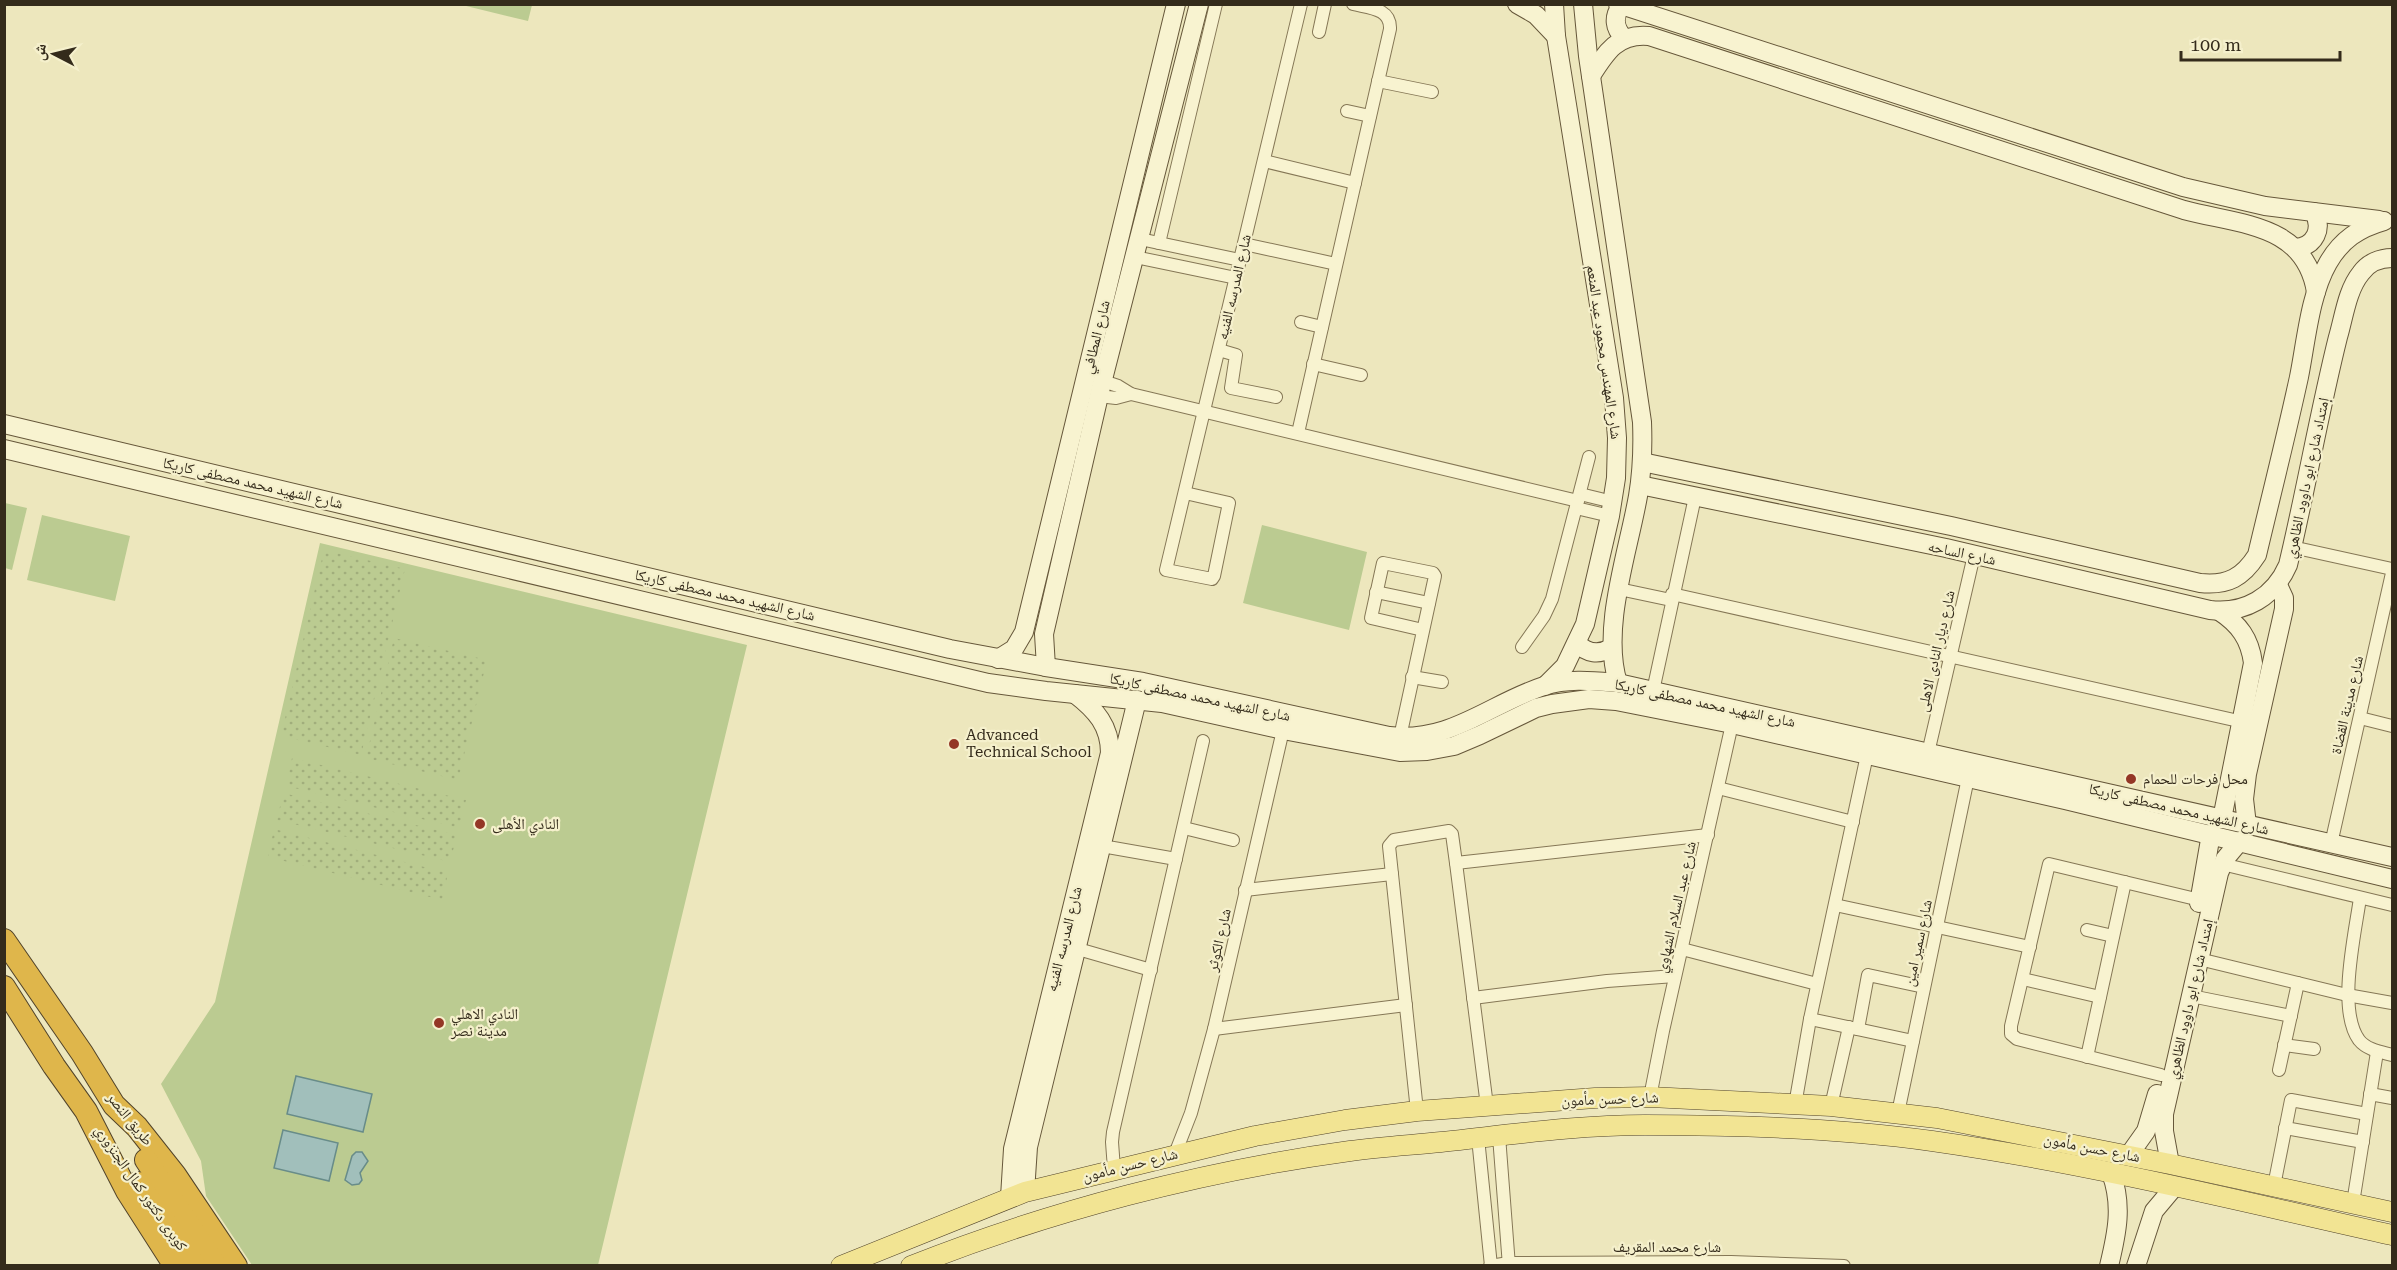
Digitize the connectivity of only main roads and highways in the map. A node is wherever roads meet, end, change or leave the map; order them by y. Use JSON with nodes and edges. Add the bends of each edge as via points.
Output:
{"nodes":[{"id":1,"x":4,"y":940,"type":"edge"},
{"id":2,"x":4,"y":987,"type":"edge"},
{"id":3,"x":114,"y":1105,"type":"junction"},
{"id":4,"x":86,"y":1111,"type":"junction"},
{"id":5,"x":1417,"y":1111,"type":"junction"},
{"id":6,"x":1345,"y":1120,"type":"junction"},
{"id":7,"x":1421,"y":1144,"type":"junction"},
{"id":8,"x":1350,"y":1151,"type":"junction"},
{"id":9,"x":129,"y":1153,"type":"junction"},
{"id":10,"x":2392,"y":1212,"type":"edge"},
{"id":11,"x":2392,"y":1235,"type":"edge"},
{"id":12,"x":175,"y":1266,"type":"edge"},
{"id":13,"x":195,"y":1266,"type":"edge"},
{"id":14,"x":216,"y":1266,"type":"edge"},
{"id":15,"x":236,"y":1266,"type":"edge"},
{"id":16,"x":841,"y":1266,"type":"edge"},
{"id":17,"x":911,"y":1266,"type":"edge"}],
"edges":[{"from":1,"to":3,"type":"highway","name":"طريق النصر"},
{"from":2,"to":4,"type":"highway","name":"طريق النصر"},
{"from":3,"to":9,"type":"highway","name":"كوبرى دكتور كمال الجنزوري"},
{"from":3,"to":15,"type":"highway","name":"طريق النصر","via":[[175,1175]]},
{"from":4,"to":9,"type":"highway","name":"كوبرى دكتور كمال الجنزوري"},
{"from":4,"to":12,"type":"highway","name":"طريق النصر","via":[[127,1191]]},
{"from":5,"to":6,"type":"main road","name":"شارع حسن مأمون"},
{"from":5,"to":7,"type":"main road","via":[[1404,1121],[1403,1130],[1413,1143]]},
{"from":5,"to":10,"type":"main road","name":"شارع حسن مأمون","via":[[1650,1097],[1831,1106],[1938,1118]]},
{"from":6,"to":8,"type":"main road","via":[[1353,1122],[1361,1134],[1357,1148]]},
{"from":6,"to":16,"type":"main road","name":"شارع حسن مأمون","via":[[1175,1154],[1017,1195]]},
{"from":7,"to":8,"type":"main road","name":"شارع حسن مأمون"},
{"from":7,"to":11,"type":"main road","name":"شارع حسن مأمون","via":[[1642,1125],[1868,1134],[1931,1141],[2111,1173]]},
{"from":8,"to":17,"type":"main road","name":"شارع حسن مأمون","via":[[1170,1185],[1027,1224]]},
{"from":9,"to":13,"type":"highway","name":"كوبرى دكتور كمال الجنزوري"},
{"from":9,"to":14,"type":"highway","name":"كوبرى دكتور كمال الجنزوري"}]}
